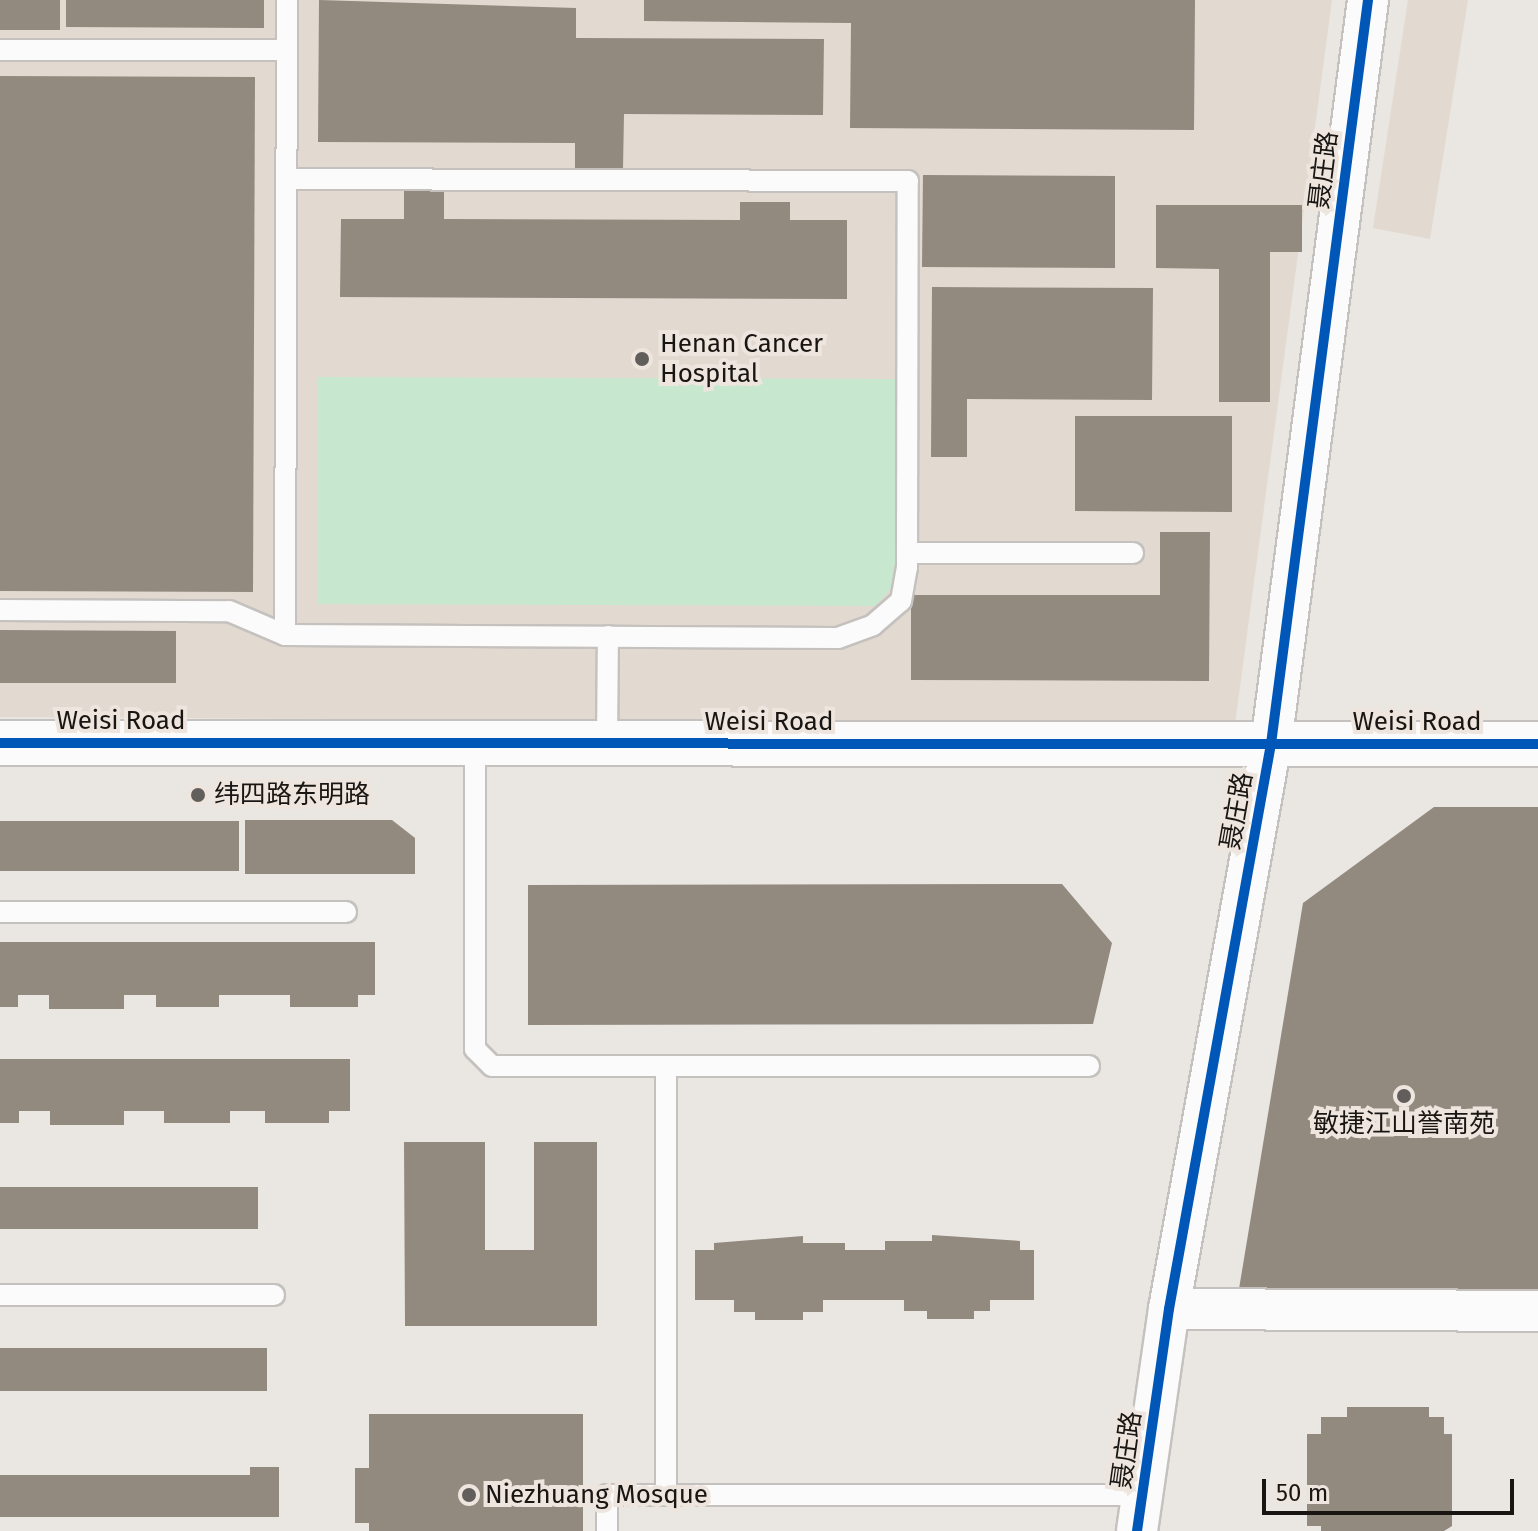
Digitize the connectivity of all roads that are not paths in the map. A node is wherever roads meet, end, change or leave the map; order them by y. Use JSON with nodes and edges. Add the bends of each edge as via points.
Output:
{"nodes":[{"id":1,"x":287,"y":0,"type":"edge"},
{"id":2,"x":1368,"y":0,"type":"edge"},
{"id":3,"x":0,"y":50,"type":"edge"},
{"id":4,"x":287,"y":50,"type":"junction"},
{"id":5,"x":287,"y":179,"type":"junction"},
{"id":6,"x":907,"y":553,"type":"junction"},
{"id":7,"x":1133,"y":553,"type":"dead end"},
{"id":8,"x":0,"y":610,"type":"edge"},
{"id":9,"x":285,"y":635,"type":"junction"},
{"id":10,"x":608,"y":636,"type":"junction"},
{"id":11,"x":0,"y":743,"type":"edge"},
{"id":12,"x":475,"y":743,"type":"junction"},
{"id":13,"x":607,"y":743,"type":"junction"},
{"id":14,"x":1271,"y":744,"type":"junction"},
{"id":15,"x":1538,"y":744,"type":"edge"},
{"id":16,"x":0,"y":912,"type":"edge"},
{"id":17,"x":346,"y":912,"type":"dead end"},
{"id":18,"x":666,"y":1066,"type":"junction"},
{"id":19,"x":1089,"y":1066,"type":"dead end"},
{"id":20,"x":0,"y":1295,"type":"edge"},
{"id":21,"x":274,"y":1295,"type":"dead end"},
{"id":22,"x":1169,"y":1309,"type":"junction"},
{"id":23,"x":1538,"y":1311,"type":"edge"},
{"id":24,"x":666,"y":1495,"type":"junction"},
{"id":25,"x":1140,"y":1513,"type":"edge"},
{"id":26,"x":607,"y":1531,"type":"edge"}],
"edges":[{"from":1,"to":4,"type":"lane"},
{"from":2,"to":14,"type":"street","name":"聂庄路"},
{"from":3,"to":4,"type":"lane"},
{"from":4,"to":5,"type":"lane"},
{"from":5,"to":6,"type":"lane","via":[[908,181]]},
{"from":5,"to":9,"type":"lane"},
{"from":6,"to":7,"type":"lane"},
{"from":6,"to":10,"type":"lane","via":[[901,601],[873,625],[838,638]]},
{"from":8,"to":9,"type":"lane","via":[[229,611]]},
{"from":9,"to":10,"type":"lane"},
{"from":10,"to":13,"type":"lane"},
{"from":11,"to":12,"type":"street","name":"Weisi Road"},
{"from":12,"to":13,"type":"street","name":"Weisi Road"},
{"from":12,"to":18,"type":"lane","via":[[475,1049],[492,1066]]},
{"from":13,"to":14,"type":"street","name":"Weisi Road"},
{"from":14,"to":15,"type":"street","name":"Weisi Road"},
{"from":14,"to":22,"type":"street","name":"聂庄路"},
{"from":16,"to":17,"type":"lane"},
{"from":18,"to":19,"type":"lane"},
{"from":18,"to":24,"type":"lane"},
{"from":20,"to":21,"type":"lane"},
{"from":22,"to":23,"type":"street"},
{"from":22,"to":25,"type":"street","name":"聂庄路"},
{"from":24,"to":25,"type":"lane"},
{"from":24,"to":26,"type":"lane","via":[[607,1495]]}]}
